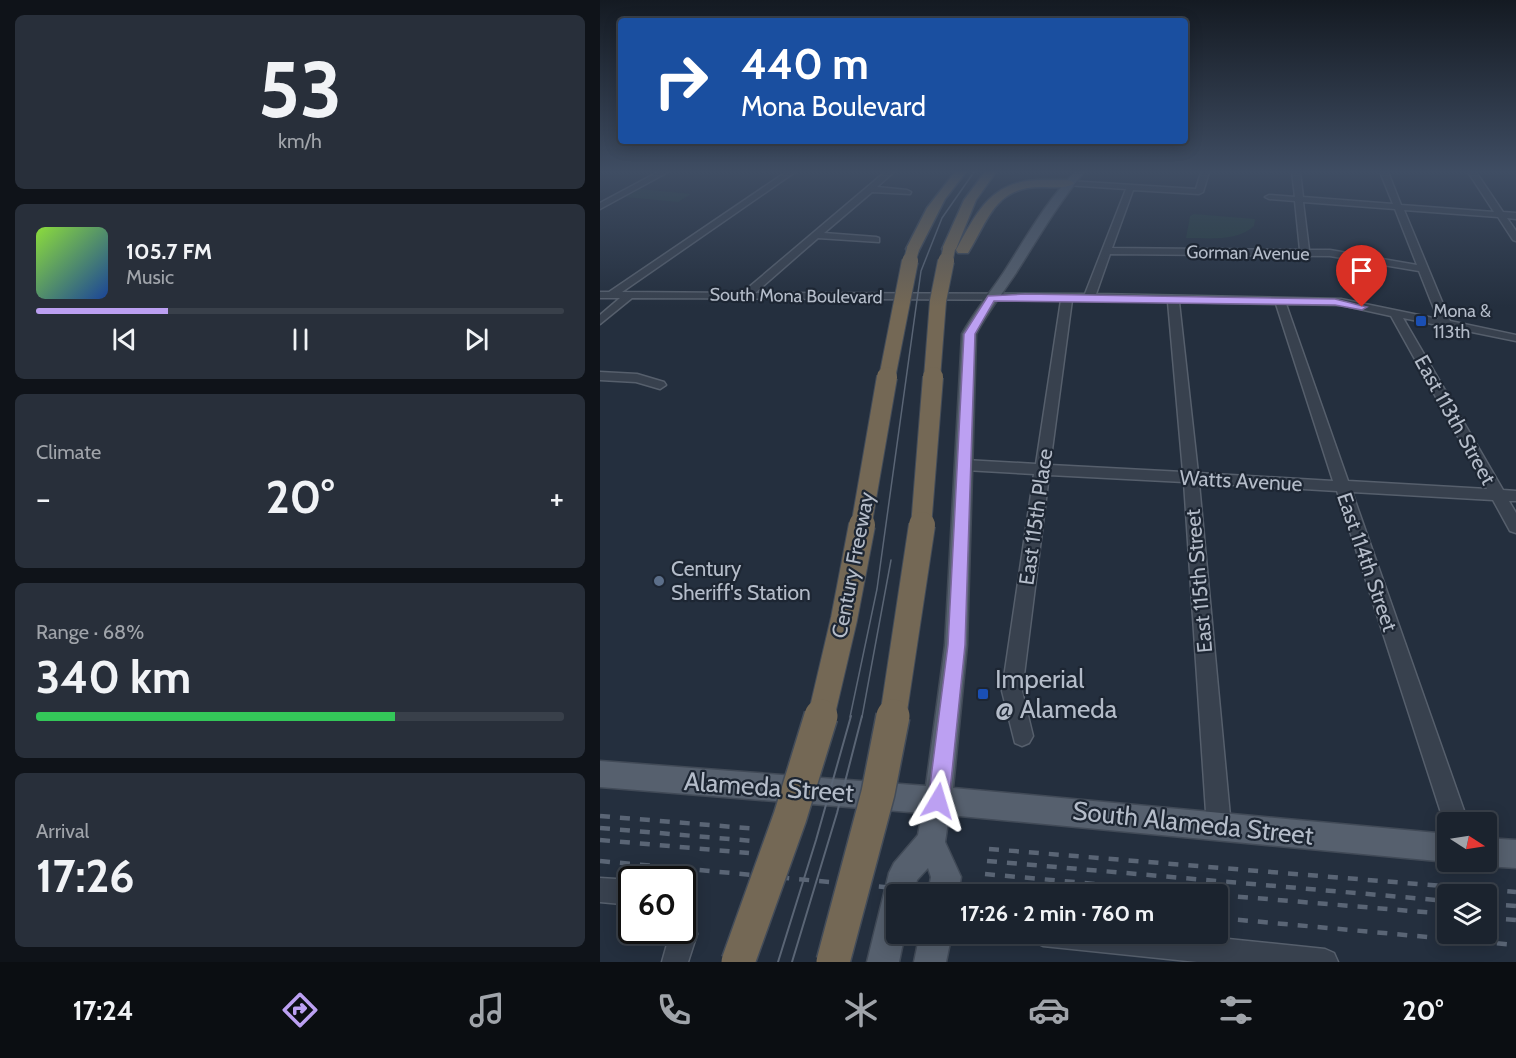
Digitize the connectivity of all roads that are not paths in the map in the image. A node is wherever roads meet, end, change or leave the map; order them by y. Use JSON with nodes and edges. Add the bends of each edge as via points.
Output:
{"nodes":[{"id":1,"x":723,"y":217,"type":"edge"},
{"id":2,"x":836,"y":217,"type":"edge"},
{"id":3,"x":927,"y":217,"type":"edge"},
{"id":4,"x":965,"y":217,"type":"edge"},
{"id":5,"x":983,"y":217,"type":"edge"},
{"id":6,"x":1046,"y":217,"type":"edge"},
{"id":7,"x":1120,"y":217,"type":"edge"},
{"id":8,"x":1300,"y":217,"type":"edge"},
{"id":9,"x":1402,"y":217,"type":"edge"},
{"id":10,"x":1502,"y":217,"type":"edge"},
{"id":11,"x":814,"y":235,"type":"junction"},
{"id":12,"x":1516,"y":238,"type":"edge"},
{"id":13,"x":876,"y":240,"type":"dead end"},
{"id":14,"x":956,"y":249,"type":"junction"},
{"id":15,"x":1107,"y":251,"type":"junction"},
{"id":16,"x":1305,"y":254,"type":"junction"},
{"id":17,"x":1424,"y":269,"type":"junction"},
{"id":18,"x":606,"y":295,"type":"edge"},
{"id":19,"x":630,"y":295,"type":"junction"},
{"id":20,"x":745,"y":296,"type":"junction"},
{"id":21,"x":1068,"y":297,"type":"junction"},
{"id":22,"x":991,"y":298,"type":"junction"},
{"id":23,"x":1089,"y":298,"type":"junction"},
{"id":24,"x":1173,"y":299,"type":"junction"},
{"id":25,"x":1280,"y":301,"type":"junction"},
{"id":26,"x":1395,"y":313,"type":"junction"},
{"id":27,"x":600,"y":321,"type":"edge"},
{"id":28,"x":1445,"y":323,"type":"junction"},
{"id":29,"x":1516,"y":338,"type":"edge"},
{"id":30,"x":600,"y":376,"type":"edge"},
{"id":31,"x":660,"y":385,"type":"dead end"},
{"id":32,"x":965,"y":465,"type":"junction"},
{"id":33,"x":1043,"y":470,"type":"junction"},
{"id":34,"x":1191,"y":478,"type":"junction"},
{"id":35,"x":1341,"y":487,"type":"junction"},
{"id":36,"x":1497,"y":495,"type":"junction"},
{"id":37,"x":1516,"y":496,"type":"edge"},
{"id":38,"x":1516,"y":527,"type":"edge"},
{"id":39,"x":1022,"y":736,"type":"dead end"},
{"id":40,"x":600,"y":774,"type":"edge"},
{"id":41,"x":938,"y":801,"type":"junction"},
{"id":42,"x":1453,"y":812,"type":"edge"},
{"id":43,"x":1219,"y":827,"type":"junction"},
{"id":44,"x":931,"y":842,"type":"junction"},
{"id":45,"x":1437,"y":847,"type":"edge"},
{"id":46,"x":1497,"y":853,"type":"edge"},
{"id":47,"x":1516,"y":854,"type":"edge"},
{"id":48,"x":901,"y":884,"type":"edge"},
{"id":49,"x":945,"y":884,"type":"edge"},
{"id":50,"x":600,"y":890,"type":"edge"},
{"id":51,"x":618,"y":892,"type":"edge"},
{"id":52,"x":681,"y":944,"type":"edge"},
{"id":53,"x":888,"y":944,"type":"edge"},
{"id":54,"x":934,"y":944,"type":"edge"},
{"id":55,"x":1150,"y":944,"type":"edge"},
{"id":56,"x":675,"y":962,"type":"edge"},
{"id":57,"x":738,"y":962,"type":"edge"},
{"id":58,"x":833,"y":962,"type":"edge"},
{"id":59,"x":884,"y":962,"type":"edge"},
{"id":60,"x":930,"y":962,"type":"edge"},
{"id":61,"x":1324,"y":962,"type":"edge"}],
"edges":[{"from":1,"to":18,"type":"street"},
{"from":2,"to":11,"type":"street"},
{"from":3,"to":57,"type":"highway","name":"Century Freeway","bridge":true,"via":[[913,249],[901,296],[840,637],[817,730],[780,848]]},
{"from":4,"to":14,"type":"highway"},
{"from":5,"to":14,"type":"highway"},
{"from":6,"to":22,"type":"main road"},
{"from":7,"to":15,"type":"street"},
{"from":8,"to":16,"type":"street"},
{"from":9,"to":17,"type":"street","name":"East 113th Street"},
{"from":10,"to":12,"type":"street"},
{"from":11,"to":13,"type":"street"},
{"from":11,"to":20,"type":"street"},
{"from":14,"to":58,"type":"highway","bridge":true,"via":[[952,280],[938,301],[922,522],[900,683],[878,793]]},
{"from":15,"to":16,"type":"street","name":"Gorman Avenue"},
{"from":15,"to":23,"type":"street"},
{"from":16,"to":17,"type":"street","name":"Gorman Avenue","via":[[1330,254]]},
{"from":17,"to":28,"type":"street","name":"East 113th Street"},
{"from":18,"to":19,"type":"street","name":"South Mona Boulevard"},
{"from":19,"to":20,"type":"street","name":"South Mona Boulevard"},
{"from":19,"to":27,"type":"street"},
{"from":20,"to":22,"type":"street","name":"South Mona Boulevard"},
{"from":21,"to":22,"type":"street","name":"South Mona Boulevard"},
{"from":21,"to":23,"type":"street","name":"South Mona Boulevard"},
{"from":21,"to":33,"type":"street","name":"East 115th Place"},
{"from":22,"to":32,"type":"main road","via":[[969,334]]},
{"from":23,"to":24,"type":"street","name":"South Mona Boulevard"},
{"from":24,"to":25,"type":"street","name":"South Mona Boulevard"},
{"from":24,"to":34,"type":"street","name":"East 115th Street"},
{"from":25,"to":26,"type":"street","name":"South Mona Boulevard","via":[[1341,303]]},
{"from":25,"to":35,"type":"street","name":"East 114th Street"},
{"from":26,"to":28,"type":"street","name":"South Mona Boulevard"},
{"from":26,"to":36,"type":"street","name":"East 113th Street"},
{"from":28,"to":29,"type":"street","name":"South Mona Boulevard"},
{"from":30,"to":31,"type":"street","via":[[637,378]]},
{"from":32,"to":33,"type":"street","name":"Watts Avenue"},
{"from":32,"to":41,"type":"main road","via":[[956,645]]},
{"from":33,"to":34,"type":"street","name":"Watts Avenue"},
{"from":33,"to":39,"type":"street","name":"East 115th Place","via":[[1012,683]]},
{"from":34,"to":35,"type":"street","name":"Watts Avenue"},
{"from":34,"to":43,"type":"street","name":"East 115th Street"},
{"from":35,"to":36,"type":"street","name":"Watts Avenue"},
{"from":35,"to":42,"type":"street","name":"East 114th Street"},
{"from":36,"to":37,"type":"street","name":"Watts Avenue"},
{"from":36,"to":38,"type":"street","name":"East 113th Street"},
{"from":40,"to":41,"type":"main road","name":"Alameda Street"},
{"from":41,"to":43,"type":"main road","name":"South Alameda Street"},
{"from":41,"to":44,"type":"main road"},
{"from":43,"to":45,"type":"main road","name":"South Alameda Street"},
{"from":44,"to":48,"type":"main road","via":[[904,873]]},
{"from":44,"to":49,"type":"main road","via":[[946,877]]},
{"from":46,"to":47,"type":"main road"},
{"from":50,"to":51,"type":"street"},
{"from":52,"to":56,"type":"street"},
{"from":53,"to":59,"type":"main road"},
{"from":54,"to":60,"type":"main road"},
{"from":55,"to":61,"type":"street"}]}
